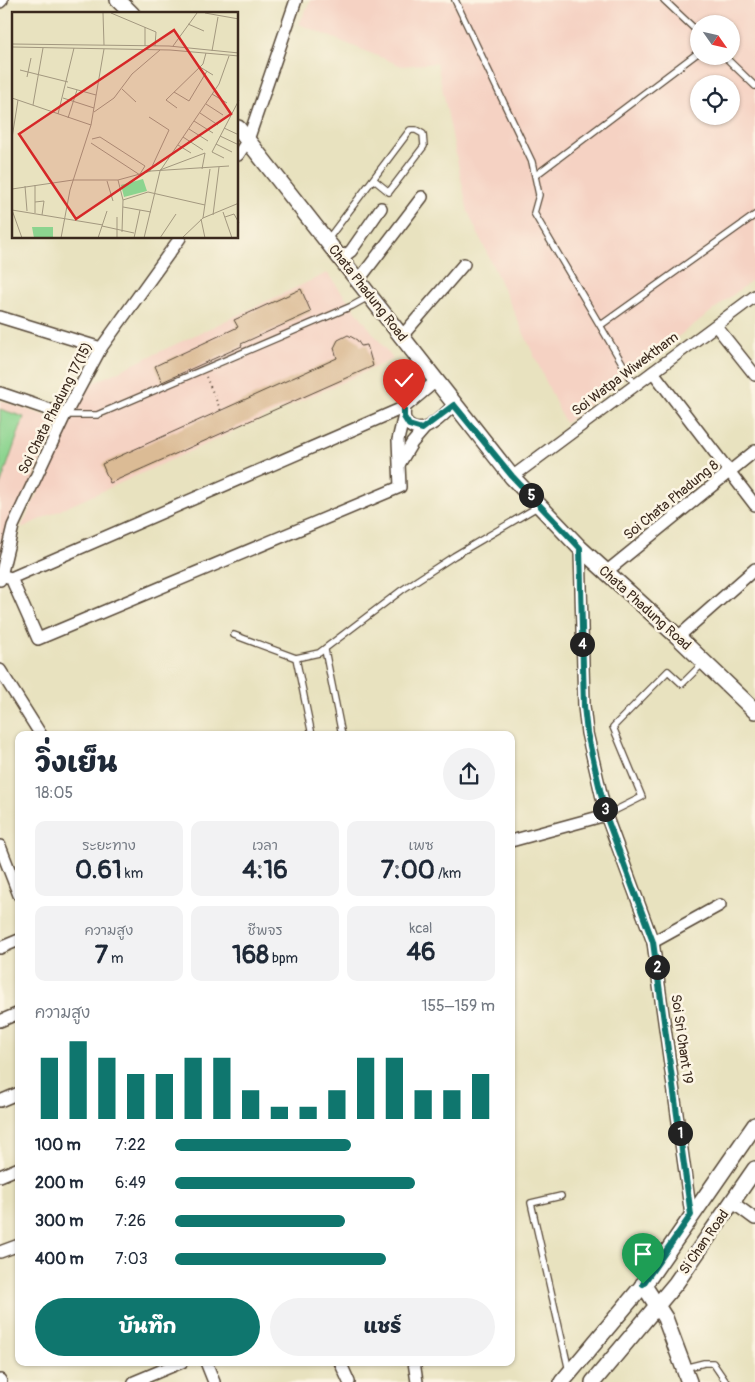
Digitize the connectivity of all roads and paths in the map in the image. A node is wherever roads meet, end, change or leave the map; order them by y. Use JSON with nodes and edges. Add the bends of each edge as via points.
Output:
{"nodes":[{"id":1,"x":118,"y":0,"type":"edge"},
{"id":2,"x":296,"y":0,"type":"edge"},
{"id":3,"x":455,"y":0,"type":"edge"},
{"id":4,"x":664,"y":0,"type":"edge"},
{"id":5,"x":130,"y":12,"type":"edge"},
{"id":6,"x":690,"y":25,"type":"edge"},
{"id":7,"x":690,"y":59,"type":"edge"},
{"id":8,"x":733,"y":65,"type":"edge"},
{"id":9,"x":755,"y":86,"type":"edge"},
{"id":10,"x":239,"y":129,"type":"edge"},
{"id":11,"x":248,"y":140,"type":"junction"},
{"id":12,"x":239,"y":154,"type":"edge"},
{"id":13,"x":536,"y":175,"type":"junction"},
{"id":14,"x":373,"y":179,"type":"junction"},
{"id":15,"x":422,"y":197,"type":"dead end"},
{"id":16,"x":381,"y":208,"type":"dead end"},
{"id":17,"x":755,"y":215,"type":"edge"},
{"id":18,"x":179,"y":239,"type":"edge"},
{"id":19,"x":326,"y":241,"type":"junction"},
{"id":20,"x":340,"y":259,"type":"junction"},
{"id":21,"x":464,"y":264,"type":"dead end"},
{"id":22,"x":358,"y":281,"type":"junction"},
{"id":23,"x":370,"y":296,"type":"junction"},
{"id":24,"x":755,"y":296,"type":"edge"},
{"id":25,"x":0,"y":317,"type":"edge"},
{"id":26,"x":601,"y":325,"type":"junction"},
{"id":27,"x":716,"y":326,"type":"junction"},
{"id":28,"x":402,"y":336,"type":"junction"},
{"id":29,"x":102,"y":348,"type":"junction"},
{"id":30,"x":202,"y":370,"type":"junction"},
{"id":31,"x":653,"y":372,"type":"junction"},
{"id":32,"x":755,"y":375,"type":"edge"},
{"id":33,"x":436,"y":381,"type":"junction"},
{"id":34,"x":635,"y":385,"type":"junction"},
{"id":35,"x":0,"y":393,"type":"edge"},
{"id":36,"x":454,"y":405,"type":"junction"},
{"id":37,"x":221,"y":410,"type":"dead end"},
{"id":38,"x":404,"y":411,"type":"junction"},
{"id":39,"x":65,"y":416,"type":"junction"},
{"id":40,"x":425,"y":428,"type":"junction"},
{"id":41,"x":755,"y":451,"type":"edge"},
{"id":42,"x":400,"y":463,"type":"junction"},
{"id":43,"x":730,"y":471,"type":"junction"},
{"id":44,"x":512,"y":476,"type":"junction"},
{"id":45,"x":755,"y":504,"type":"edge"},
{"id":46,"x":541,"y":505,"type":"junction"},
{"id":47,"x":580,"y":548,"type":"junction"},
{"id":48,"x":755,"y":569,"type":"edge"},
{"id":49,"x":606,"y":572,"type":"junction"},
{"id":50,"x":4,"y":577,"type":"edge"},
{"id":51,"x":234,"y":635,"type":"dead end"},
{"id":52,"x":678,"y":637,"type":"junction"},
{"id":53,"x":325,"y":650,"type":"junction"},
{"id":54,"x":296,"y":658,"type":"junction"},
{"id":55,"x":704,"y":662,"type":"junction"},
{"id":56,"x":0,"y":670,"type":"edge"},
{"id":57,"x":755,"y":711,"type":"edge"},
{"id":58,"x":38,"y":731,"type":"edge"},
{"id":59,"x":311,"y":731,"type":"edge"},
{"id":60,"x":341,"y":731,"type":"edge"},
{"id":61,"x":606,"y":816,"type":"junction"},
{"id":62,"x":515,"y":840,"type":"edge"},
{"id":63,"x":0,"y":846,"type":"edge"},
{"id":64,"x":5,"y":874,"type":"edge"},
{"id":65,"x":15,"y":889,"type":"edge"},
{"id":66,"x":720,"y":906,"type":"dead end"},
{"id":67,"x":15,"y":942,"type":"edge"},
{"id":68,"x":653,"y":942,"type":"junction"},
{"id":69,"x":0,"y":948,"type":"edge"},
{"id":70,"x":15,"y":1015,"type":"edge"},
{"id":71,"x":0,"y":1022,"type":"edge"},
{"id":72,"x":15,"y":1095,"type":"edge"},
{"id":73,"x":0,"y":1101,"type":"edge"},
{"id":74,"x":755,"y":1124,"type":"edge"},
{"id":75,"x":755,"y":1169,"type":"edge"},
{"id":76,"x":15,"y":1170,"type":"edge"},
{"id":77,"x":0,"y":1176,"type":"edge"},
{"id":78,"x":561,"y":1196,"type":"dead end"},
{"id":79,"x":732,"y":1202,"type":"junction"},
{"id":80,"x":691,"y":1215,"type":"junction"},
{"id":81,"x":755,"y":1219,"type":"edge"},
{"id":82,"x":15,"y":1246,"type":"edge"},
{"id":83,"x":0,"y":1252,"type":"edge"},
{"id":84,"x":643,"y":1284,"type":"junction"},
{"id":85,"x":657,"y":1304,"type":"junction"},
{"id":86,"x":172,"y":1366,"type":"edge"},
{"id":87,"x":208,"y":1366,"type":"edge"},
{"id":88,"x":342,"y":1366,"type":"edge"},
{"id":89,"x":415,"y":1366,"type":"edge"},
{"id":90,"x":687,"y":1375,"type":"edge"},
{"id":91,"x":566,"y":1378,"type":"edge"},
{"id":92,"x":134,"y":1382,"type":"edge"},
{"id":93,"x":214,"y":1382,"type":"edge"},
{"id":94,"x":349,"y":1382,"type":"edge"},
{"id":95,"x":417,"y":1382,"type":"edge"},
{"id":96,"x":593,"y":1382,"type":"edge"},
{"id":97,"x":726,"y":1382,"type":"edge"}],
"edges":[{"from":1,"to":5,"type":"street"},
{"from":2,"to":11,"type":"street"},
{"from":3,"to":13,"type":"lane"},
{"from":4,"to":6,"type":"lane"},
{"from":7,"to":13,"type":"lane"},
{"from":8,"to":9,"type":"lane"},
{"from":10,"to":11,"type":"street","name":"Chata Phadung Road"},
{"from":11,"to":12,"type":"street"},
{"from":11,"to":19,"type":"street","name":"Chata Phadung Road"},
{"from":13,"to":26,"type":"lane","via":[[539,195],[534,213]]},
{"from":14,"to":14,"type":"lane","via":[[410,130],[423,134],[424,146],[389,192]]},
{"from":14,"to":19,"type":"lane"},
{"from":15,"to":22,"type":"street"},
{"from":16,"to":20,"type":"street","via":[[351,251]]},
{"from":17,"to":26,"type":"lane"},
{"from":18,"to":29,"type":"street","name":"Soi Chata Phadung 17(15)"},
{"from":19,"to":20,"type":"street","name":"Chata Phadung Road"},
{"from":20,"to":22,"type":"street","name":"Chata Phadung Road"},
{"from":21,"to":28,"type":"street"},
{"from":22,"to":23,"type":"street","name":"Chata Phadung Road"},
{"from":23,"to":28,"type":"street","name":"Chata Phadung Road"},
{"from":23,"to":30,"type":"lane"},
{"from":24,"to":27,"type":"street","name":"Soi Watpa Wiwektham"},
{"from":25,"to":29,"type":"street"},
{"from":26,"to":34,"type":"lane"},
{"from":27,"to":31,"type":"street","name":"Soi Watpa Wiwektham"},
{"from":27,"to":32,"type":"street"},
{"from":28,"to":33,"type":"street","name":"Chata Phadung Road"},
{"from":29,"to":39,"type":"street","name":"Soi Chata Phadung 17(15)"},
{"from":30,"to":37,"type":"path"},
{"from":30,"to":39,"type":"lane","via":[[97,415]]},
{"from":31,"to":34,"type":"street","name":"Soi Watpa Wiwektham"},
{"from":31,"to":43,"type":"street"},
{"from":33,"to":36,"type":"street","name":"Chata Phadung Road"},
{"from":33,"to":38,"type":"street"},
{"from":34,"to":44,"type":"street","name":"Soi Watpa Wiwektham"},
{"from":35,"to":39,"type":"street"},
{"from":36,"to":40,"type":"street"},
{"from":36,"to":44,"type":"street","name":"Chata Phadung Road"},
{"from":38,"to":40,"type":"street","via":[[406,423],[412,428]]},
{"from":38,"to":42,"type":"street","via":[[398,440]]},
{"from":38,"to":50,"type":"street"},
{"from":39,"to":50,"type":"street","name":"Soi Chata Phadung 17(15)","via":[[13,526]]},
{"from":40,"to":42,"type":"street","via":[[404,453]]},
{"from":41,"to":43,"type":"street","name":"Soi Chata Phadung 8"},
{"from":42,"to":50,"type":"street","via":[[400,486],[38,639]]},
{"from":43,"to":45,"type":"street"},
{"from":43,"to":49,"type":"street","name":"Soi Chata Phadung 8"},
{"from":44,"to":46,"type":"street","name":"Chata Phadung Road"},
{"from":46,"to":47,"type":"street","name":"Chata Phadung Road"},
{"from":46,"to":53,"type":"lane","via":[[402,590]]},
{"from":47,"to":49,"type":"street","name":"Chata Phadung Road"},
{"from":47,"to":61,"type":"street","name":"Soi Sri Chant 19","via":[[584,706]]},
{"from":48,"to":52,"type":"street"},
{"from":49,"to":52,"type":"street","name":"Chata Phadung Road"},
{"from":51,"to":54,"type":"lane"},
{"from":52,"to":55,"type":"street","name":"Chata Phadung Road"},
{"from":53,"to":54,"type":"lane"},
{"from":53,"to":60,"type":"lane"},
{"from":54,"to":59,"type":"lane"},
{"from":55,"to":57,"type":"street","name":"Chata Phadung Road"},
{"from":55,"to":61,"type":"lane","via":[[682,684],[668,671],[613,727],[642,797]]},
{"from":56,"to":58,"type":"street"},
{"from":61,"to":62,"type":"street"},
{"from":61,"to":68,"type":"street","name":"Soi Sri Chant 19"},
{"from":63,"to":64,"type":"street"},
{"from":64,"to":65,"type":"street"},
{"from":66,"to":68,"type":"street"},
{"from":67,"to":69,"type":"street"},
{"from":68,"to":80,"type":"street","name":"Soi Sri Chant 19"},
{"from":70,"to":71,"type":"street"},
{"from":72,"to":73,"type":"street"},
{"from":74,"to":80,"type":"street","name":"Si Chan Road"},
{"from":75,"to":79,"type":"street","name":"Si Chan Road"},
{"from":76,"to":77,"type":"street"},
{"from":78,"to":91,"type":"lane","via":[[531,1203]]},
{"from":79,"to":81,"type":"street"},
{"from":79,"to":85,"type":"street","name":"Si Chan Road","via":[[676,1283]]},
{"from":80,"to":84,"type":"street","name":"Si Chan Road"},
{"from":82,"to":83,"type":"street"},
{"from":84,"to":85,"type":"street"},
{"from":84,"to":91,"type":"street","name":"Si Chan Road"},
{"from":85,"to":90,"type":"street"},
{"from":85,"to":96,"type":"street","name":"Si Chan Road"},
{"from":86,"to":92,"type":"street"},
{"from":87,"to":93,"type":"street"},
{"from":88,"to":94,"type":"street"},
{"from":89,"to":95,"type":"street"},
{"from":90,"to":97,"type":"lane","via":[[704,1363],[714,1363]]}]}
